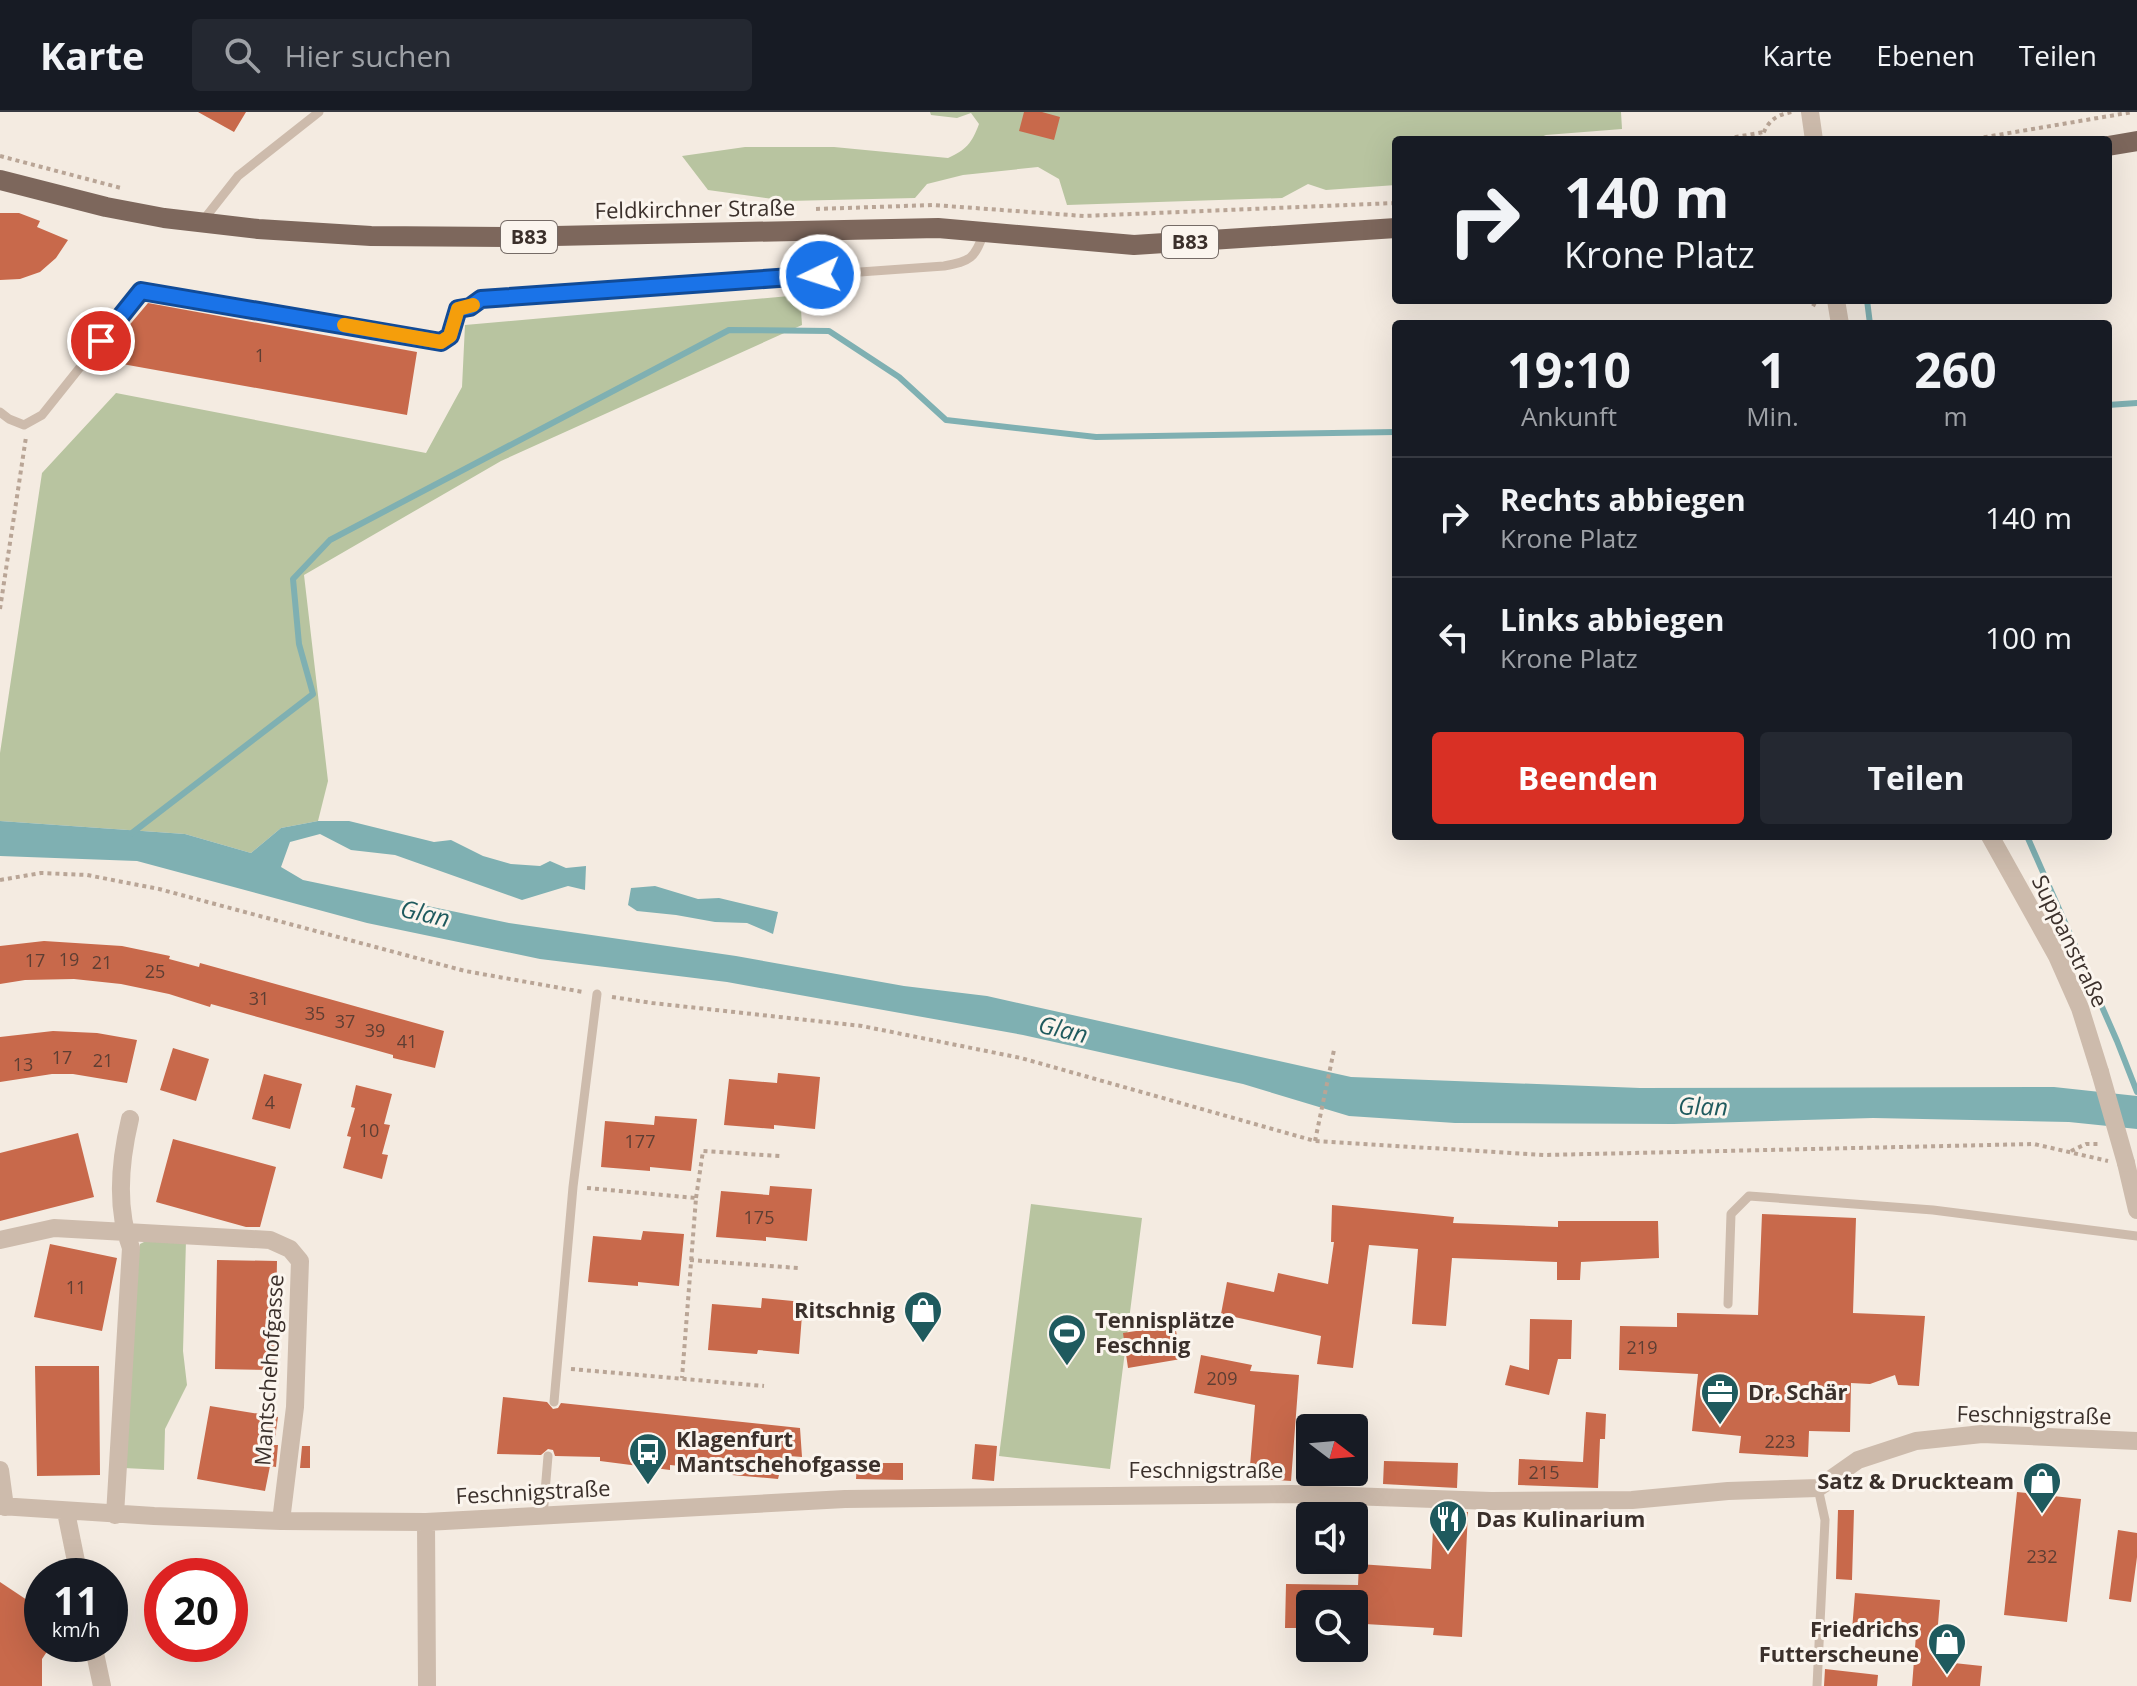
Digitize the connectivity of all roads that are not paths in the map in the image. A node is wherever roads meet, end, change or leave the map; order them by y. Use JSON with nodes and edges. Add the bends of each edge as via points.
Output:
{"nodes":[{"id":1,"x":319,"y":112,"type":"edge"},
{"id":2,"x":1810,"y":112,"type":"edge"},
{"id":3,"x":1813,"y":136,"type":"edge"},
{"id":4,"x":2137,"y":141,"type":"edge"},
{"id":5,"x":2112,"y":145,"type":"edge"},
{"id":6,"x":0,"y":180,"type":"edge"},
{"id":7,"x":201,"y":223,"type":"junction"},
{"id":8,"x":1392,"y":228,"type":"edge"},
{"id":9,"x":984,"y":233,"type":"junction"},
{"id":10,"x":0,"y":412,"type":"edge"},
{"id":11,"x":1992,"y":840,"type":"edge"},
{"id":12,"x":597,"y":994,"type":"road end"},
{"id":13,"x":130,"y":1119,"type":"dead end"},
{"id":14,"x":2137,"y":1210,"type":"edge"},
{"id":15,"x":124,"y":1230,"type":"junction"},
{"id":16,"x":2137,"y":1236,"type":"edge"},
{"id":17,"x":0,"y":1240,"type":"edge"},
{"id":18,"x":1728,"y":1304,"type":"dead end"},
{"id":19,"x":554,"y":1402,"type":"dead end"},
{"id":20,"x":2137,"y":1441,"type":"edge"},
{"id":21,"x":548,"y":1456,"type":"dead end"},
{"id":22,"x":0,"y":1470,"type":"edge"},
{"id":23,"x":1818,"y":1488,"type":"junction"},
{"id":24,"x":3,"y":1506,"type":"edge"},
{"id":25,"x":66,"y":1512,"type":"junction"},
{"id":26,"x":115,"y":1515,"type":"junction"},
{"id":27,"x":543,"y":1516,"type":"junction"},
{"id":28,"x":281,"y":1521,"type":"junction"},
{"id":29,"x":426,"y":1522,"type":"junction"},
{"id":30,"x":75,"y":1558,"type":"edge"},
{"id":31,"x":97,"y":1662,"type":"edge"},
{"id":32,"x":102,"y":1686,"type":"edge"},
{"id":33,"x":427,"y":1686,"type":"edge"},
{"id":34,"x":1817,"y":1686,"type":"edge"}],
"edges":[{"from":1,"to":7,"type":"lane","via":[[238,176]]},
{"from":2,"to":3,"type":"street"},
{"from":4,"to":5,"type":"main road"},
{"from":6,"to":7,"type":"main road","name":"Feldkirchner Straße","number":"B83","via":[[106,207]]},
{"from":7,"to":9,"type":"main road","name":"Feldkirchner Straße","number":"B83","via":[[386,236],[938,228]]},
{"from":8,"to":9,"type":"main road","name":"Feldkirchner Straße","number":"B83","via":[[1134,245]]},
{"from":9,"to":10,"type":"lane","via":[[968,261],[944,266],[481,299],[458,309],[450,336],[441,342],[141,291],[42,415],[28,424]]},
{"from":11,"to":14,"type":"street","name":"Suppanstraße","bridge":true,"via":[[2080,1008],[2100,1072],[2118,1162]]},
{"from":12,"to":19,"type":"lane"},
{"from":13,"to":15,"type":"street","via":[[120,1166]]},
{"from":15,"to":17,"type":"street","name":"Mantschehofgasse","via":[[54,1228]]},
{"from":15,"to":26,"type":"street","via":[[131,1248]]},
{"from":15,"to":28,"type":"street","name":"Mantschehofgasse","via":[[270,1240],[290,1249],[300,1261],[295,1407]]},
{"from":16,"to":18,"type":"lane","via":[[1933,1210],[1749,1196],[1731,1214]]},
{"from":20,"to":23,"type":"street","name":"Feschnigstraße","via":[[1982,1434],[1916,1441],[1858,1460]]},
{"from":21,"to":27,"type":"lane"},
{"from":22,"to":24,"type":"street"},
{"from":23,"to":27,"type":"street","name":"Feschnigstraße","via":[[1617,1500],[1292,1494],[845,1499]]},
{"from":23,"to":34,"type":"lane","via":[[1825,1520]]},
{"from":24,"to":25,"type":"street"},
{"from":25,"to":26,"type":"street"},
{"from":25,"to":30,"type":"street"},
{"from":26,"to":28,"type":"street"},
{"from":27,"to":29,"type":"street","name":"Feschnigstraße"},
{"from":28,"to":29,"type":"street"},
{"from":29,"to":33,"type":"street","name":"Feschnigstraße"},
{"from":31,"to":32,"type":"street"}]}
